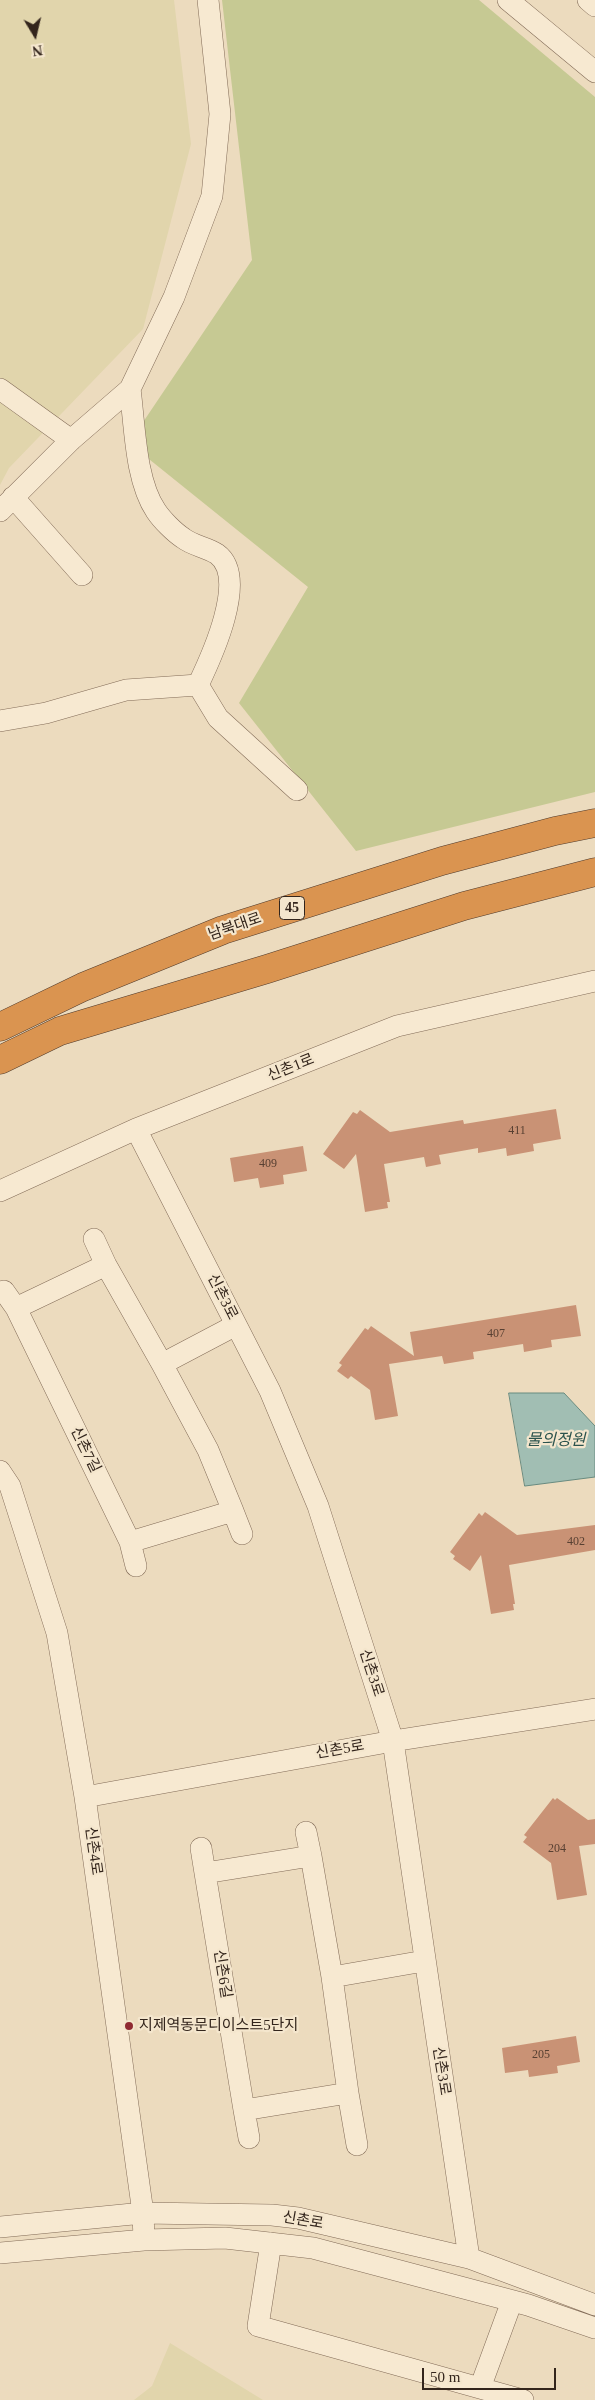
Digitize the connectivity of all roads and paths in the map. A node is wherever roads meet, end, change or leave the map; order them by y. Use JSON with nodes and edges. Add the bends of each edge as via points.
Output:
{"nodes":[{"id":1,"x":208,"y":0,"type":"edge"},
{"id":2,"x":508,"y":0,"type":"edge"},
{"id":3,"x":588,"y":0,"type":"edge"},
{"id":4,"x":595,"y":6,"type":"edge"},
{"id":5,"x":595,"y":72,"type":"edge"},
{"id":6,"x":0,"y":389,"type":"edge"},
{"id":7,"x":130,"y":389,"type":"junction"},
{"id":8,"x":71,"y":440,"type":"junction"},
{"id":9,"x":6,"y":504,"type":"edge"},
{"id":10,"x":82,"y":575,"type":"dead end"},
{"id":11,"x":198,"y":685,"type":"junction"},
{"id":12,"x":0,"y":721,"type":"edge"},
{"id":13,"x":297,"y":790,"type":"dead end"},
{"id":14,"x":595,"y":824,"type":"edge"},
{"id":15,"x":595,"y":872,"type":"edge"},
{"id":16,"x":595,"y":981,"type":"edge"},
{"id":17,"x":0,"y":1027,"type":"edge"},
{"id":18,"x":0,"y":1060,"type":"edge"},
{"id":19,"x":136,"y":1129,"type":"junction"},
{"id":20,"x":0,"y":1191,"type":"edge"},
{"id":21,"x":94,"y":1239,"type":"dead end"},
{"id":22,"x":106,"y":1265,"type":"junction"},
{"id":23,"x":4,"y":1290,"type":"dead end"},
{"id":24,"x":16,"y":1308,"type":"junction"},
{"id":25,"x":236,"y":1325,"type":"junction"},
{"id":26,"x":162,"y":1364,"type":"junction"},
{"id":27,"x":0,"y":1471,"type":"edge"},
{"id":28,"x":233,"y":1511,"type":"junction"},
{"id":29,"x":242,"y":1534,"type":"dead end"},
{"id":30,"x":130,"y":1542,"type":"junction"},
{"id":31,"x":136,"y":1566,"type":"dead end"},
{"id":32,"x":595,"y":1709,"type":"edge"},
{"id":33,"x":393,"y":1741,"type":"junction"},
{"id":34,"x":85,"y":1797,"type":"junction"},
{"id":35,"x":306,"y":1832,"type":"dead end"},
{"id":36,"x":201,"y":1848,"type":"dead end"},
{"id":37,"x":311,"y":1856,"type":"junction"},
{"id":38,"x":206,"y":1873,"type":"junction"},
{"id":39,"x":424,"y":1961,"type":"junction"},
{"id":40,"x":332,"y":1977,"type":"junction"},
{"id":41,"x":348,"y":2093,"type":"junction"},
{"id":42,"x":244,"y":2110,"type":"junction"},
{"id":43,"x":249,"y":2138,"type":"dead end"},
{"id":44,"x":357,"y":2145,"type":"dead end"},
{"id":45,"x":143,"y":2212,"type":"junction"},
{"id":46,"x":0,"y":2227,"type":"edge"},
{"id":47,"x":144,"y":2240,"type":"junction"},
{"id":48,"x":271,"y":2243,"type":"junction"},
{"id":49,"x":0,"y":2253,"type":"edge"},
{"id":50,"x":469,"y":2258,"type":"junction"},
{"id":51,"x":512,"y":2301,"type":"junction"},
{"id":52,"x":595,"y":2305,"type":"edge"},
{"id":53,"x":595,"y":2328,"type":"edge"},
{"id":54,"x":480,"y":2388,"type":"junction"},
{"id":55,"x":523,"y":2400,"type":"edge"}],
"edges":[{"from":1,"to":7,"type":"street","via":[[220,114],[212,196],[174,297]]},
{"from":2,"to":5,"type":"street"},
{"from":3,"to":4,"type":"street"},
{"from":6,"to":8,"type":"street"},
{"from":7,"to":8,"type":"street"},
{"from":7,"to":11,"type":"street","via":[[143,480],[156,511],[183,539],[218,554],[227,566],[230,581],[224,621]]},
{"from":8,"to":9,"type":"street"},
{"from":9,"to":10,"type":"street"},
{"from":11,"to":12,"type":"street","via":[[126,690],[46,713]]},
{"from":11,"to":13,"type":"street","via":[[218,718]]},
{"from":14,"to":17,"type":"highway","name":"남북대로","number":"45","via":[[555,831],[442,861],[223,930],[83,987]]},
{"from":15,"to":18,"type":"highway","via":[[464,906],[60,1031]]},
{"from":16,"to":19,"type":"street","name":"신촌1로","via":[[397,1026]]},
{"from":19,"to":20,"type":"street","name":"신촌1로"},
{"from":19,"to":25,"type":"street","name":"신촌3로"},
{"from":21,"to":22,"type":"street"},
{"from":22,"to":24,"type":"street"},
{"from":22,"to":26,"type":"street"},
{"from":23,"to":24,"type":"street","name":"신촌7길"},
{"from":24,"to":30,"type":"street","name":"신촌7길"},
{"from":25,"to":26,"type":"street"},
{"from":25,"to":33,"type":"street","name":"신촌3로","via":[[270,1390],[318,1506]]},
{"from":26,"to":28,"type":"street","via":[[208,1450]]},
{"from":27,"to":34,"type":"street","name":"신촌4로","via":[[10,1486],[57,1633]]},
{"from":28,"to":29,"type":"street"},
{"from":28,"to":30,"type":"street"},
{"from":30,"to":31,"type":"street","name":"신촌7길"},
{"from":32,"to":33,"type":"street","name":"신촌5로"},
{"from":33,"to":34,"type":"street","name":"신촌5로"},
{"from":33,"to":39,"type":"street","name":"신촌3로"},
{"from":34,"to":45,"type":"street","name":"신촌4로"},
{"from":35,"to":37,"type":"street"},
{"from":36,"to":38,"type":"street","name":"신촌6길"},
{"from":37,"to":38,"type":"street"},
{"from":37,"to":40,"type":"street"},
{"from":38,"to":42,"type":"street","name":"신촌6길"},
{"from":39,"to":40,"type":"street"},
{"from":39,"to":50,"type":"street","name":"신촌3로"},
{"from":40,"to":41,"type":"street"},
{"from":41,"to":42,"type":"street"},
{"from":41,"to":44,"type":"street"},
{"from":42,"to":43,"type":"street","name":"신촌6길"},
{"from":45,"to":46,"type":"street","name":"신촌로"},
{"from":45,"to":47,"type":"street","name":"신촌4로"},
{"from":45,"to":50,"type":"street","name":"신촌로","via":[[298,2218]]},
{"from":47,"to":48,"type":"street","name":"신촌로","via":[[225,2238]]},
{"from":47,"to":49,"type":"street","name":"신촌로"},
{"from":48,"to":51,"type":"street","name":"신촌로","via":[[313,2248]]},
{"from":48,"to":54,"type":"street","via":[[258,2326]]},
{"from":50,"to":52,"type":"street","name":"신촌로"},
{"from":51,"to":53,"type":"street","name":"신촌로"},
{"from":51,"to":54,"type":"street"},
{"from":54,"to":55,"type":"street"}]}
